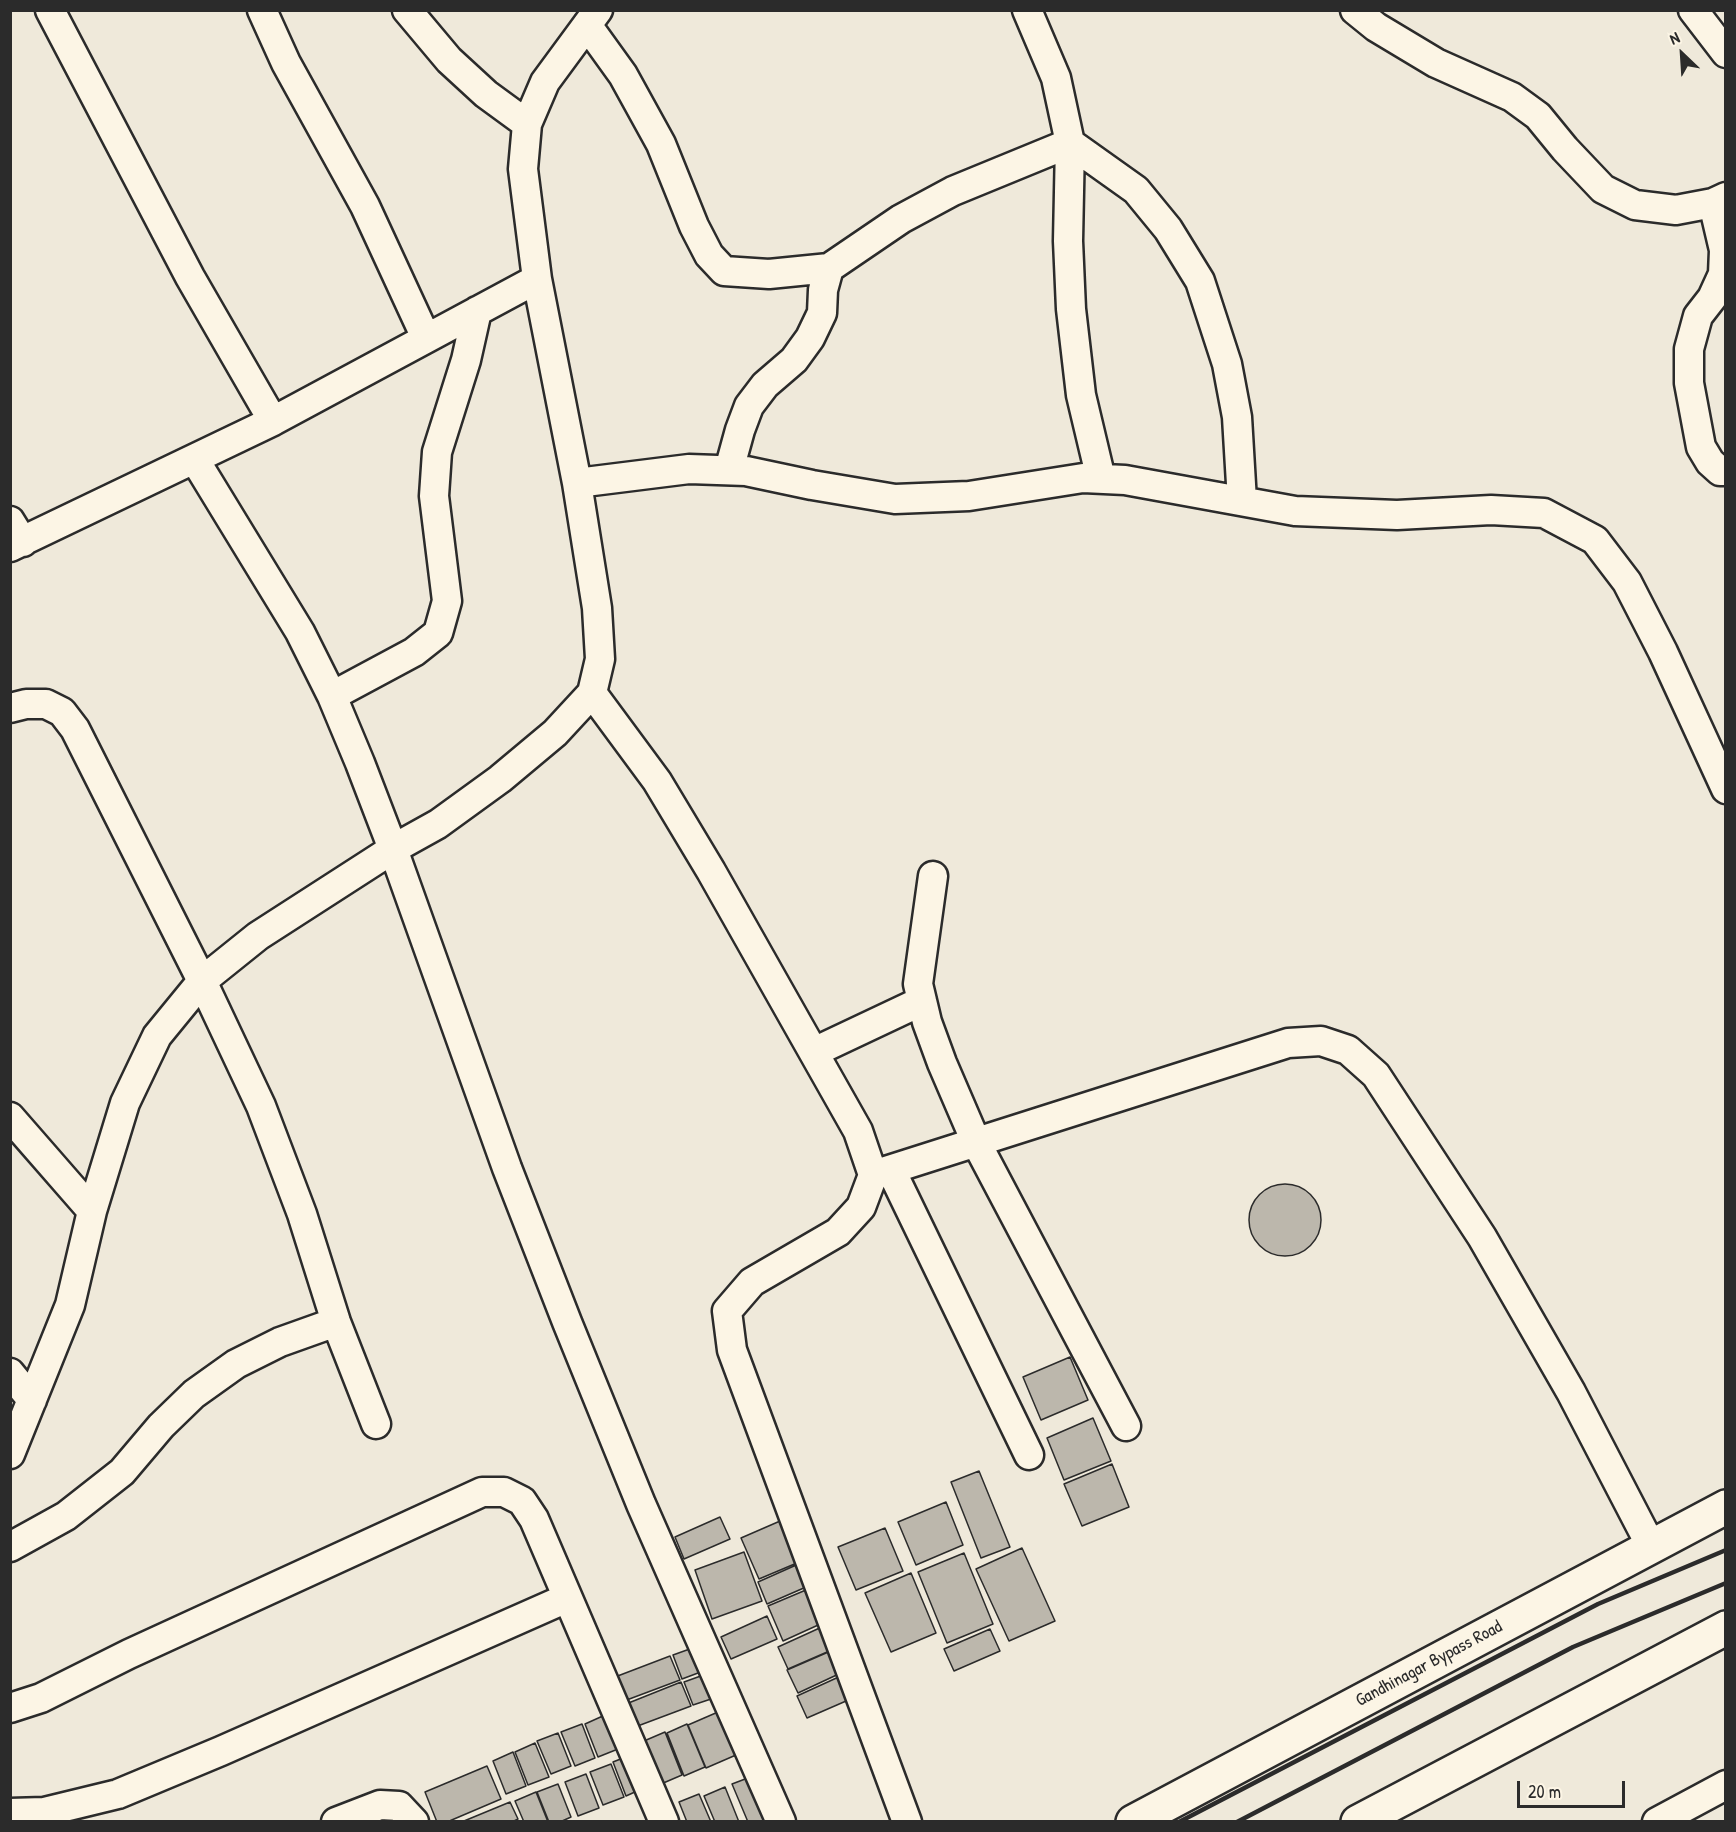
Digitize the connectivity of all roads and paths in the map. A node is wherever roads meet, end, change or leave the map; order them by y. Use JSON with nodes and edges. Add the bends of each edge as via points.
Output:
{"nodes":[{"id":1,"x":50,"y":10,"type":"edge"},
{"id":2,"x":262,"y":10,"type":"edge"},
{"id":3,"x":407,"y":10,"type":"edge"},
{"id":4,"x":1027,"y":10,"type":"edge"},
{"id":5,"x":1354,"y":10,"type":"edge"},
{"id":6,"x":1693,"y":10,"type":"edge"},
{"id":7,"x":593,"y":18,"type":"edge"},
{"id":8,"x":1725,"y":53,"type":"edge"},
{"id":9,"x":527,"y":124,"type":"junction"},
{"id":10,"x":1070,"y":143,"type":"junction"},
{"id":11,"x":1719,"y":200,"type":"edge"},
{"id":12,"x":829,"y":268,"type":"junction"},
{"id":13,"x":537,"y":279,"type":"junction"},
{"id":14,"x":477,"y":311,"type":"junction"},
{"id":15,"x":426,"y":338,"type":"junction"},
{"id":16,"x":273,"y":421,"type":"junction"},
{"id":17,"x":195,"y":460,"type":"junction"},
{"id":18,"x":729,"y":470,"type":"junction"},
{"id":19,"x":1725,"y":471,"type":"edge"},
{"id":20,"x":1101,"y":479,"type":"junction"},
{"id":21,"x":577,"y":483,"type":"junction"},
{"id":22,"x":1242,"y":501,"type":"junction"},
{"id":23,"x":15,"y":537,"type":"edge"},
{"id":24,"x":592,"y":693,"type":"junction"},
{"id":25,"x":332,"y":696,"type":"junction"},
{"id":26,"x":10,"y":708,"type":"edge"},
{"id":27,"x":1725,"y":789,"type":"edge"},
{"id":28,"x":393,"y":849,"type":"junction"},
{"id":29,"x":933,"y":876,"type":"dead end"},
{"id":30,"x":202,"y":981,"type":"junction"},
{"id":31,"x":922,"y":1001,"type":"junction"},
{"id":32,"x":813,"y":1052,"type":"junction"},
{"id":33,"x":14,"y":1126,"type":"edge"},
{"id":34,"x":976,"y":1143,"type":"junction"},
{"id":35,"x":882,"y":1173,"type":"junction"},
{"id":36,"x":92,"y":1211,"type":"junction"},
{"id":37,"x":336,"y":1322,"type":"junction"},
{"id":38,"x":10,"y":1373,"type":"edge"},
{"id":39,"x":32,"y":1400,"type":"junction"},
{"id":40,"x":376,"y":1424,"type":"dead end"},
{"id":41,"x":1126,"y":1426,"type":"dead end"},
{"id":42,"x":10,"y":1454,"type":"edge"},
{"id":43,"x":1029,"y":1455,"type":"dead end"},
{"id":44,"x":1725,"y":1507,"type":"edge"},
{"id":45,"x":1651,"y":1546,"type":"junction"},
{"id":46,"x":10,"y":1547,"type":"edge"},
{"id":47,"x":567,"y":1598,"type":"junction"},
{"id":48,"x":1725,"y":1628,"type":"edge"},
{"id":49,"x":10,"y":1708,"type":"edge"},
{"id":50,"x":1725,"y":1785,"type":"edge"},
{"id":51,"x":10,"y":1813,"type":"edge"},
{"id":52,"x":336,"y":1821,"type":"edge"},
{"id":53,"x":414,"y":1821,"type":"edge"},
{"id":54,"x":664,"y":1821,"type":"edge"},
{"id":55,"x":781,"y":1821,"type":"edge"},
{"id":56,"x":907,"y":1821,"type":"edge"},
{"id":57,"x":1133,"y":1821,"type":"edge"},
{"id":58,"x":1358,"y":1821,"type":"edge"},
{"id":59,"x":1657,"y":1821,"type":"edge"}],
"edges":[{"from":1,"to":16,"type":"street","via":[[185,267]]},
{"from":2,"to":15,"type":"street","via":[[286,63],[365,206]]},
{"from":3,"to":9,"type":"street","via":[[449,60]]},
{"from":4,"to":10,"type":"street","via":[[1056,78]]},
{"from":5,"to":11,"type":"street","via":[[1436,63],[1512,97],[1538,116],[1603,189],[1635,205],[1676,210]]},
{"from":6,"to":8,"type":"street"},
{"from":7,"to":9,"type":"street","via":[[545,82]]},
{"from":7,"to":12,"type":"street","via":[[662,144],[709,255],[724,271],[769,274]]},
{"from":9,"to":13,"type":"street","via":[[523,169]]},
{"from":10,"to":12,"type":"street","via":[[953,191],[901,219]]},
{"from":10,"to":20,"type":"street","via":[[1071,309],[1081,395]]},
{"from":10,"to":22,"type":"street","via":[[1136,189],[1168,229],[1200,281],[1227,364],[1237,417]]},
{"from":11,"to":19,"type":"street","via":[[1723,274],[1698,316],[1689,348],[1689,383],[1701,447],[1710,462]]},
{"from":12,"to":18,"type":"street","via":[[822,313],[810,338],[749,406]]},
{"from":13,"to":14,"type":"street"},
{"from":13,"to":21,"type":"street"},
{"from":14,"to":15,"type":"street"},
{"from":14,"to":25,"type":"street","via":[[466,360],[436,452],[434,496],[447,601],[438,633],[414,652]]},
{"from":15,"to":16,"type":"street"},
{"from":16,"to":17,"type":"street"},
{"from":17,"to":23,"type":"street"},
{"from":17,"to":25,"type":"street","via":[[300,632]]},
{"from":18,"to":20,"type":"street","via":[[895,499],[969,496],[1083,478]]},
{"from":18,"to":21,"type":"street","via":[[689,469]]},
{"from":20,"to":22,"type":"street"},
{"from":21,"to":24,"type":"street","via":[[597,608],[600,659]]},
{"from":22,"to":27,"type":"street","via":[[1318,512],[1544,513],[1595,540],[1628,582]]},
{"from":24,"to":28,"type":"street","via":[[555,733],[500,779],[438,824]]},
{"from":24,"to":32,"type":"street","via":[[657,781]]},
{"from":25,"to":28,"type":"street"},
{"from":26,"to":30,"type":"street","via":[[46,704],[63,712],[75,729]]},
{"from":28,"to":30,"type":"street","via":[[258,936]]},
{"from":28,"to":55,"type":"street","via":[[507,1168],[567,1322],[641,1504]]},
{"from":29,"to":31,"type":"street","via":[[918,984]]},
{"from":30,"to":36,"type":"street","via":[[157,1036],[125,1103]]},
{"from":30,"to":37,"type":"street","via":[[261,1106],[302,1214]]},
{"from":31,"to":32,"type":"street"},
{"from":31,"to":34,"type":"street","via":[[942,1063]]},
{"from":32,"to":35,"type":"street"},
{"from":33,"to":36,"type":"street"},
{"from":34,"to":35,"type":"street"},
{"from":34,"to":41,"type":"street"},
{"from":34,"to":45,"type":"street","via":[[1288,1043],[1321,1041],[1348,1050],[1376,1075],[1482,1237],[1571,1392]]},
{"from":35,"to":43,"type":"street"},
{"from":35,"to":56,"type":"street","via":[[861,1208],[838,1232],[752,1282],[727,1311],[732,1350]]},
{"from":36,"to":39,"type":"street","via":[[70,1305]]},
{"from":37,"to":40,"type":"street"},
{"from":37,"to":46,"type":"street","via":[[280,1342],[236,1364],[194,1394],[122,1472],[66,1516]]},
{"from":38,"to":39,"type":"street"},
{"from":39,"to":42,"type":"street"},
{"from":44,"to":45,"type":"main road","name":"Gandhinagar Bypass Road"},
{"from":45,"to":57,"type":"main road","name":"Gandhinagar Bypass Road"},
{"from":47,"to":49,"type":"street","via":[[522,1500],[504,1492],[482,1492],[41,1698]]},
{"from":47,"to":51,"type":"street","via":[[118,1794],[44,1812]]},
{"from":47,"to":54,"type":"street"},
{"from":48,"to":58,"type":"main road"},
{"from":50,"to":59,"type":"street"},
{"from":52,"to":53,"type":"street","via":[[380,1805],[399,1806]]}]}
